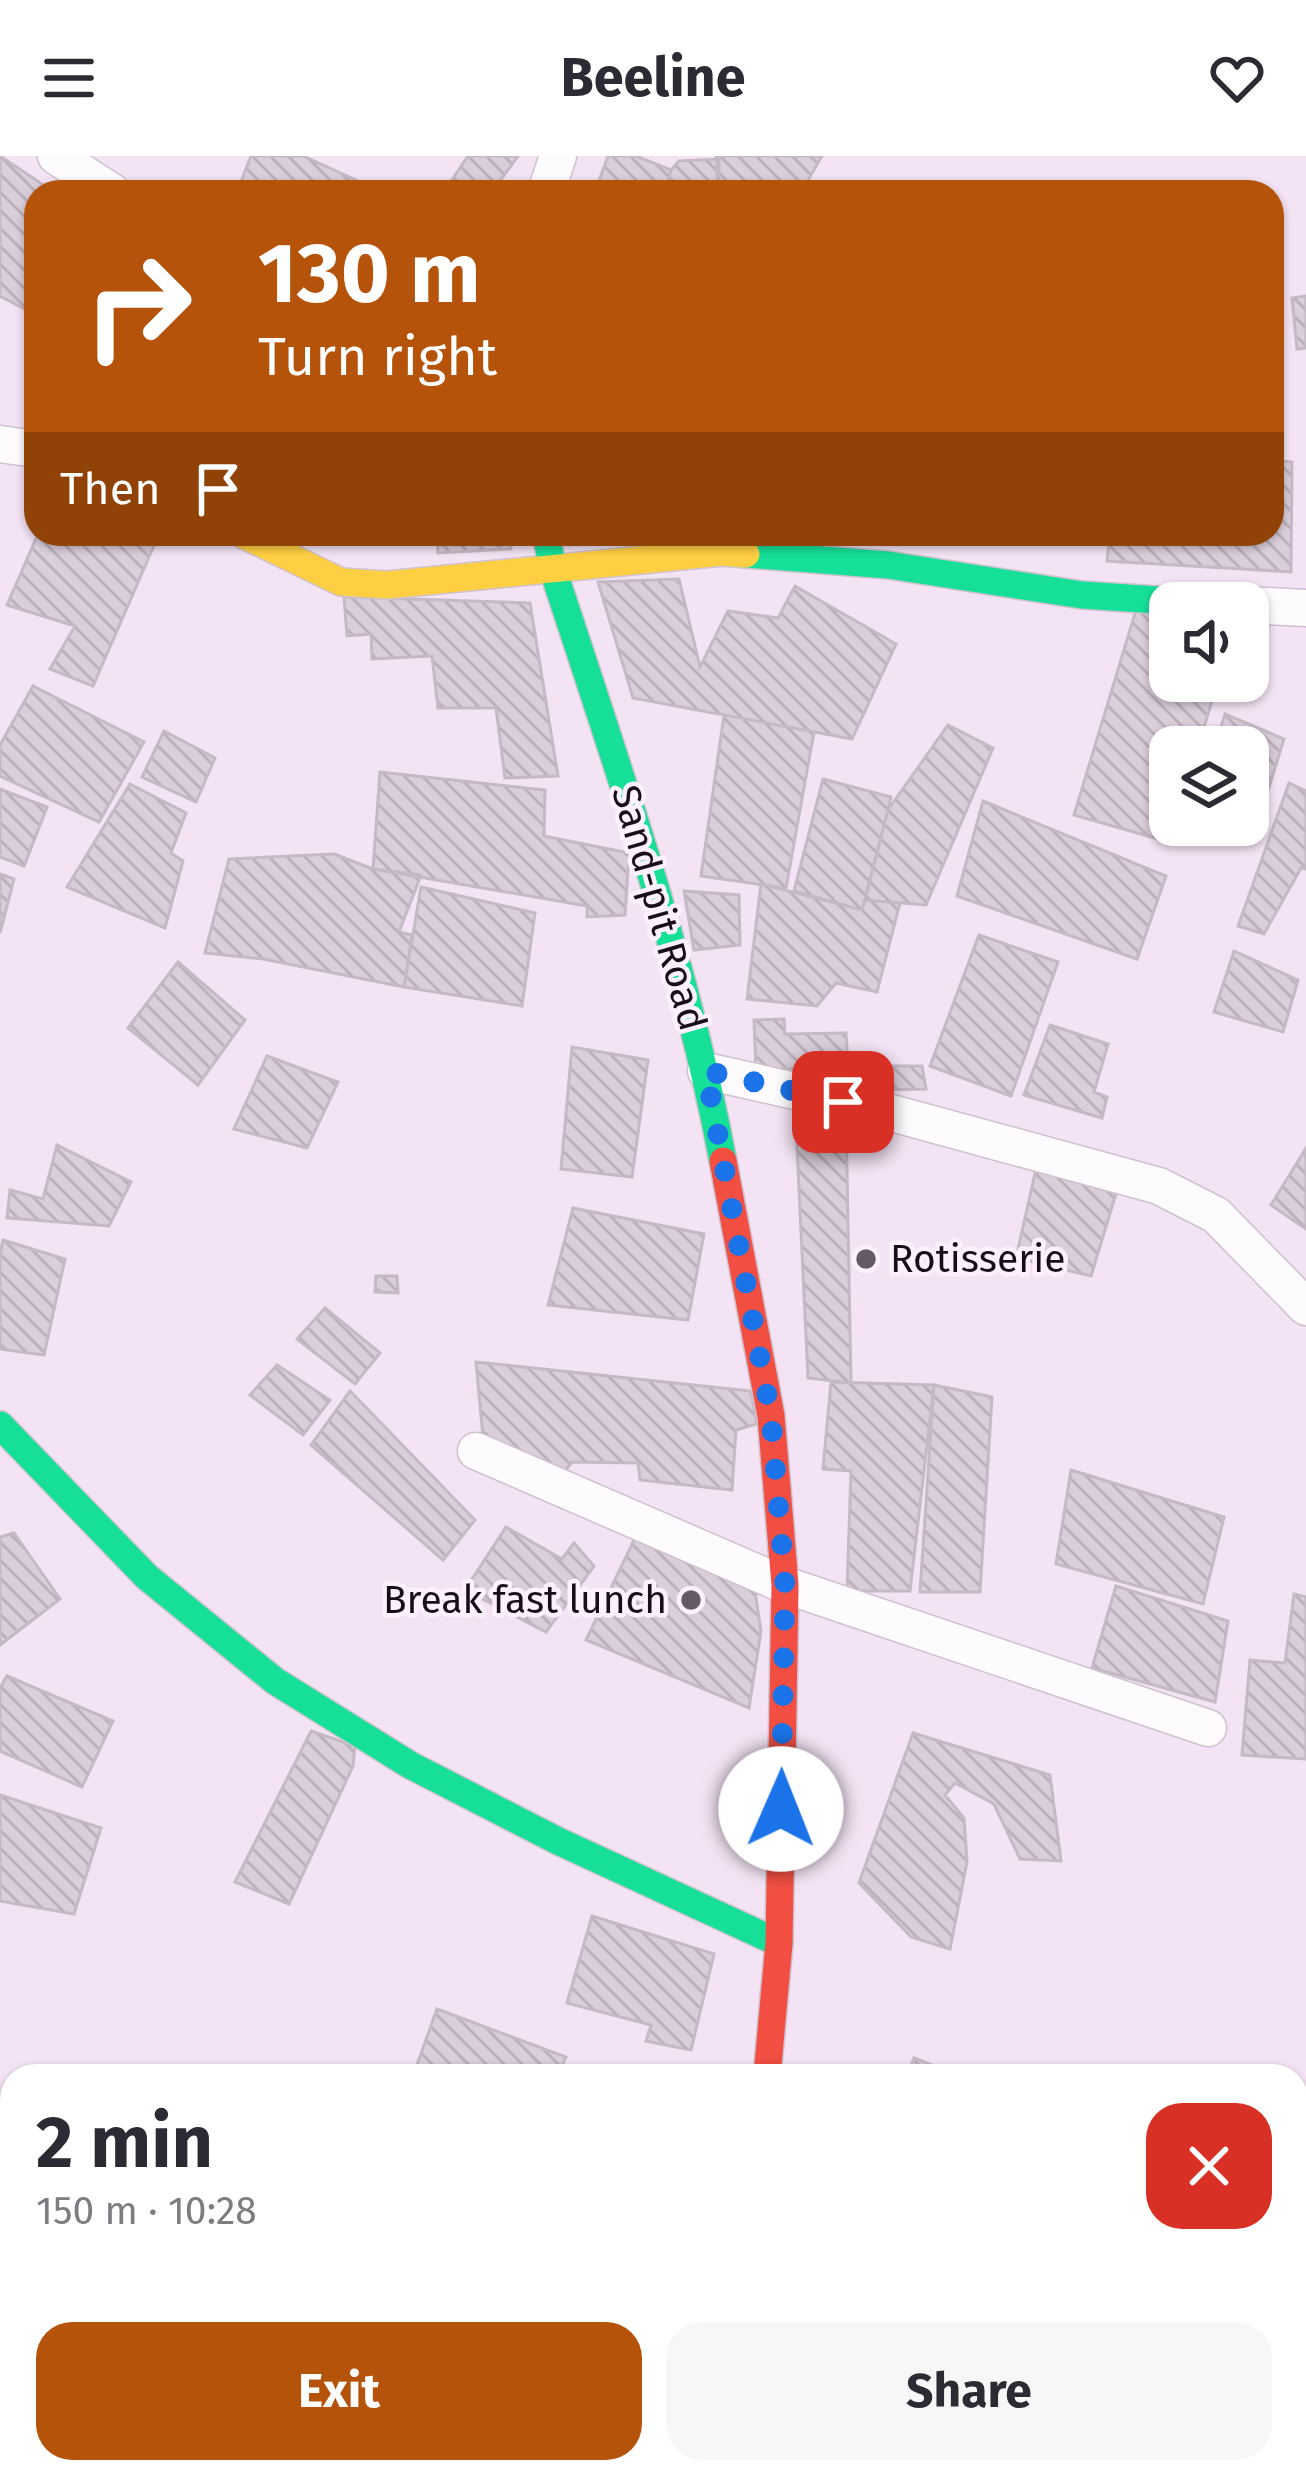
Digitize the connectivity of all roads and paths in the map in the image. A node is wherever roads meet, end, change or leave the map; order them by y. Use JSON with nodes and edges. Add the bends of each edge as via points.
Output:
{"nodes":[{"id":1,"x":56,"y":156,"type":"edge"},
{"id":2,"x":93,"y":180,"type":"edge"},
{"id":3,"x":267,"y":546,"type":"edge"},
{"id":4,"x":548,"y":546,"type":"edge"},
{"id":5,"x":553,"y":570,"type":"junction"},
{"id":6,"x":1149,"y":599,"type":"edge"},
{"id":7,"x":1269,"y":606,"type":"edge"},
{"id":8,"x":1306,"y":608,"type":"edge"},
{"id":9,"x":706,"y":1071,"type":"junction"},
{"id":10,"x":1306,"y":1307,"type":"edge"},
{"id":11,"x":0,"y":1425,"type":"edge"},
{"id":12,"x":476,"y":1450,"type":"dead end"},
{"id":13,"x":785,"y":1585,"type":"junction"},
{"id":14,"x":1208,"y":1728,"type":"dead end"},
{"id":15,"x":779,"y":1943,"type":"junction"},
{"id":16,"x":768,"y":2064,"type":"edge"}],
"edges":[{"from":1,"to":2,"type":"street"},
{"from":3,"to":5,"type":"street","via":[[341,581],[387,585]]},
{"from":4,"to":5,"type":"street","name":"Sand-pit Road"},
{"from":5,"to":6,"type":"street","via":[[722,552]]},
{"from":5,"to":9,"type":"street","name":"Sand-pit Road"},
{"from":7,"to":8,"type":"street"},
{"from":9,"to":10,"type":"street","via":[[1159,1186],[1216,1215]]},
{"from":9,"to":13,"type":"street","name":"Sand-pit Road","via":[[771,1416]]},
{"from":11,"to":15,"type":"street","via":[[147,1576],[275,1681],[410,1766]]},
{"from":12,"to":13,"type":"street"},
{"from":13,"to":14,"type":"street"},
{"from":13,"to":15,"type":"street","name":"Sand-pit Road"},
{"from":15,"to":16,"type":"street","name":"Sand-pit Road"}]}
